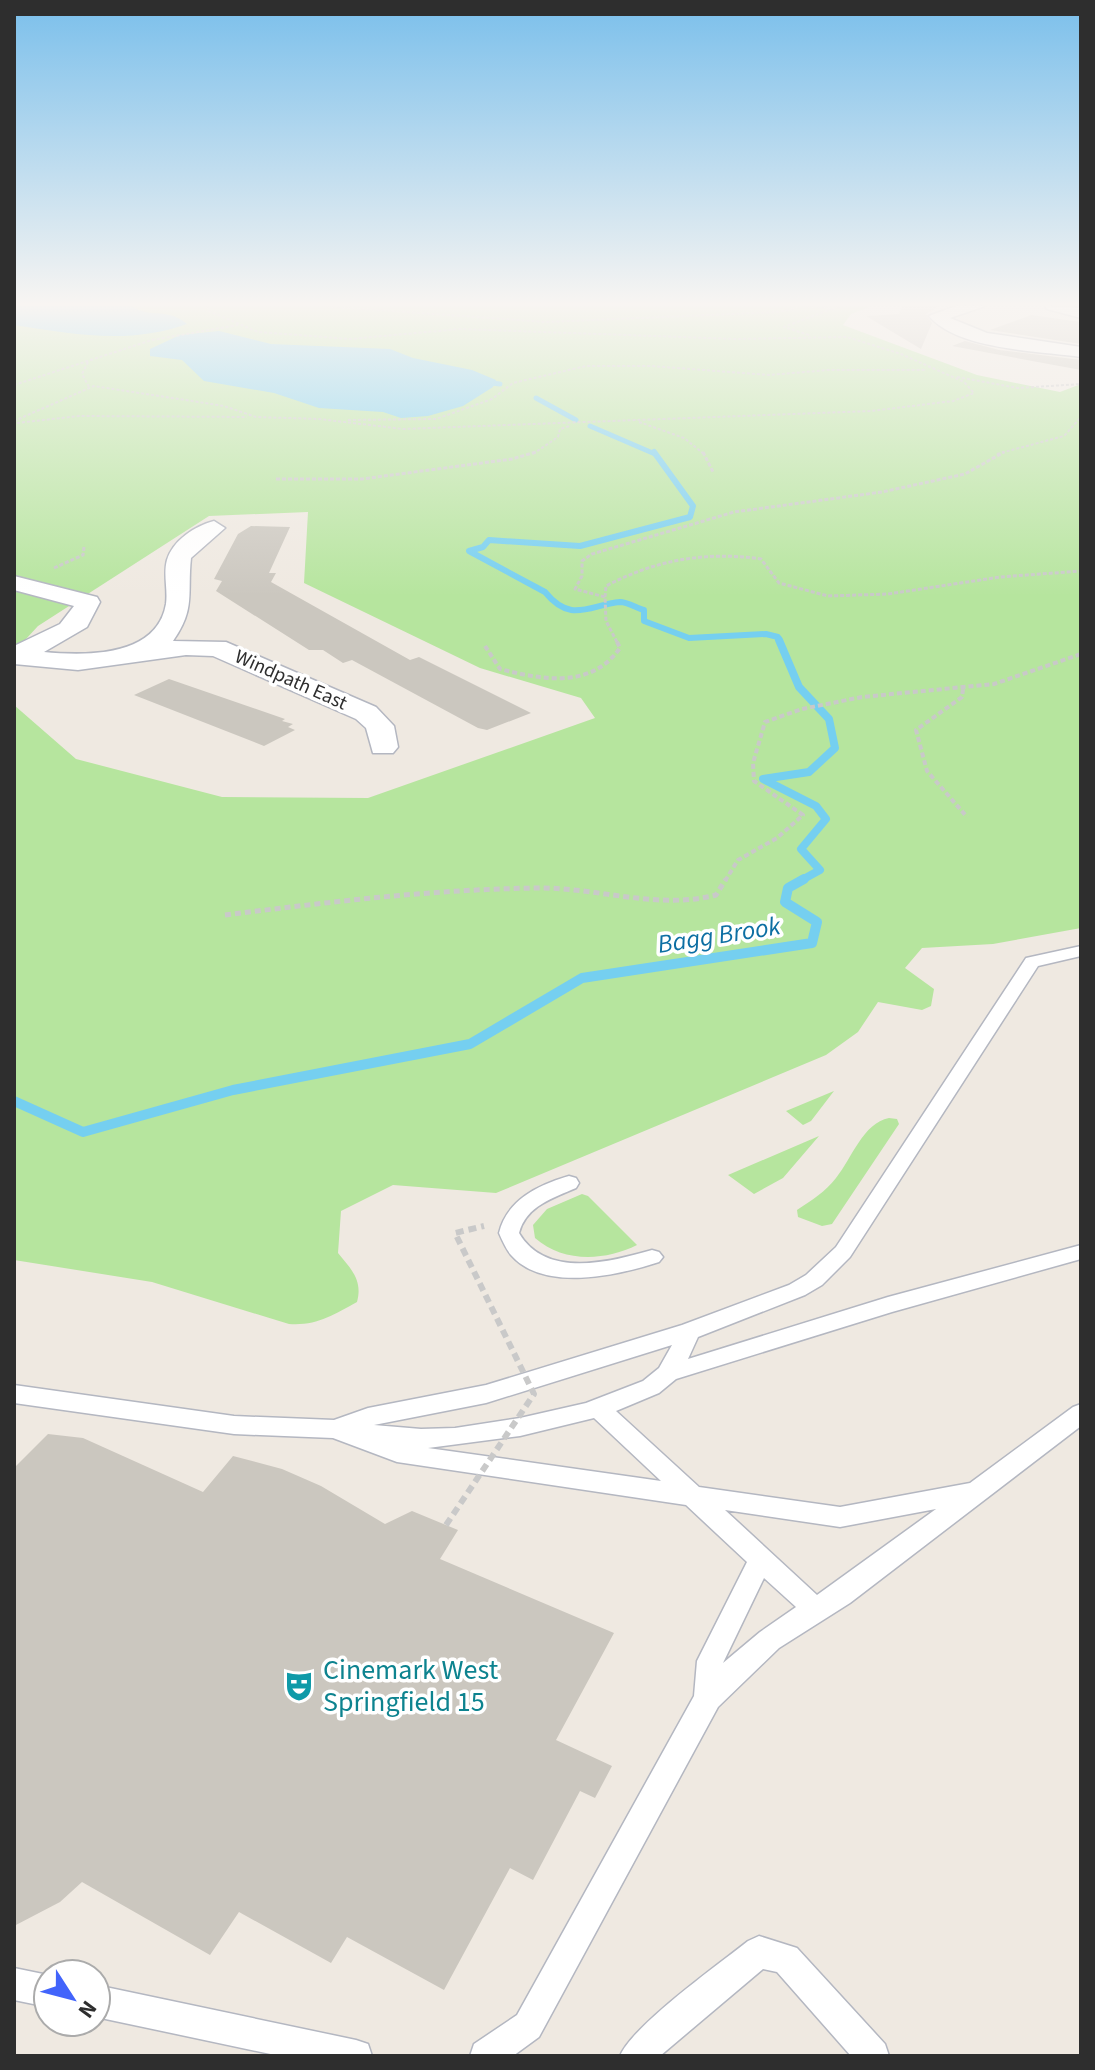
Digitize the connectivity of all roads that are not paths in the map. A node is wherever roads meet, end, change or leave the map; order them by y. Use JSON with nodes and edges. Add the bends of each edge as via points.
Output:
{"nodes":[{"id":1,"x":214,"y":528,"type":"dead end"},
{"id":2,"x":14,"y":583,"type":"edge"},
{"id":3,"x":128,"y":655,"type":"junction"},
{"id":4,"x":14,"y":656,"type":"edge"},
{"id":5,"x":383,"y":747,"type":"dead end"},
{"id":6,"x":1081,"y":951,"type":"edge"},
{"id":7,"x":569,"y":1183,"type":"dead end"},
{"id":8,"x":1081,"y":1252,"type":"edge"},
{"id":9,"x":652,"y":1257,"type":"dead end"},
{"id":10,"x":690,"y":1331,"type":"junction"},
{"id":11,"x":668,"y":1373,"type":"junction"},
{"id":12,"x":14,"y":1394,"type":"edge"},
{"id":13,"x":596,"y":1406,"type":"junction"},
{"id":14,"x":1081,"y":1413,"type":"edge"},
{"id":15,"x":335,"y":1429,"type":"junction"},
{"id":16,"x":977,"y":1492,"type":"junction"},
{"id":17,"x":693,"y":1497,"type":"junction"},
{"id":18,"x":761,"y":1559,"type":"junction"},
{"id":19,"x":815,"y":1609,"type":"junction"},
{"id":20,"x":708,"y":1698,"type":"junction"},
{"id":21,"x":112,"y":2004,"type":"edge"},
{"id":22,"x":356,"y":2056,"type":"edge"},
{"id":23,"x":486,"y":2056,"type":"edge"},
{"id":24,"x":636,"y":2056,"type":"edge"},
{"id":25,"x":873,"y":2056,"type":"edge"}],
"edges":[{"from":1,"to":3,"type":"street","name":"Windpath East","via":[[187,544],[176,560],[178,606],[173,625]]},
{"from":2,"to":4,"type":"street","via":[[88,602],[87,613],[76,624]]},
{"from":3,"to":4,"type":"street","name":"Windpath East","via":[[84,663]]},
{"from":3,"to":5,"type":"street","name":"Windpath East","via":[[217,648],[366,713],[380,726]]},
{"from":6,"to":10,"type":"lane","via":[[1032,962],[835,1261],[797,1290]]},
{"from":7,"to":9,"type":"lane","via":[[529,1201],[515,1215],[509,1233],[517,1248],[553,1266],[584,1272],[622,1269]]},
{"from":8,"to":11,"type":"lane"},
{"from":10,"to":11,"type":"lane"},
{"from":10,"to":15,"type":"lane","via":[[486,1394],[368,1417]]},
{"from":11,"to":13,"type":"lane","via":[[652,1385]]},
{"from":12,"to":15,"type":"lane","via":[[234,1425]]},
{"from":13,"to":15,"type":"lane","via":[[488,1434],[431,1439]]},
{"from":13,"to":17,"type":"lane"},
{"from":14,"to":16,"type":"lane"},
{"from":15,"to":17,"type":"lane","via":[[397,1453]]},
{"from":16,"to":17,"type":"lane","via":[[840,1517]]},
{"from":16,"to":19,"type":"lane"},
{"from":17,"to":18,"type":"lane"},
{"from":18,"to":19,"type":"lane"},
{"from":18,"to":20,"type":"lane","via":[[710,1661]]},
{"from":19,"to":20,"type":"lane","via":[[731,1671]]},
{"from":20,"to":23,"type":"lane","via":[[528,2026]]},
{"from":21,"to":22,"type":"lane"},
{"from":24,"to":25,"type":"lane","via":[[759,1952],[786,1959]]}]}
